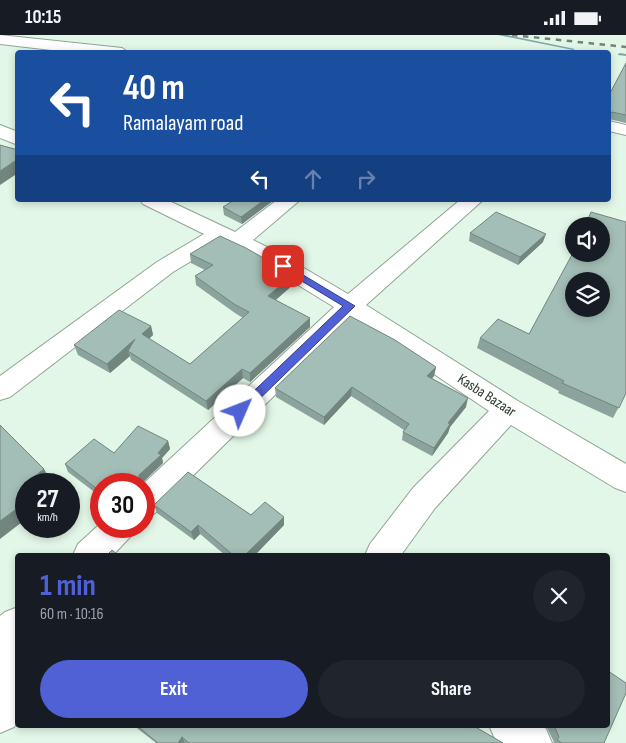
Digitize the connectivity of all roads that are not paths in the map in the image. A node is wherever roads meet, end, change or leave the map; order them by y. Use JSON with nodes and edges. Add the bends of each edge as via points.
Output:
{"nodes":[{"id":1,"x":0,"y":39,"type":"edge"},
{"id":2,"x":96,"y":50,"type":"edge"},
{"id":3,"x":611,"y":126,"type":"edge"},
{"id":4,"x":0,"y":130,"type":"edge"},
{"id":5,"x":626,"y":130,"type":"edge"},
{"id":6,"x":15,"y":138,"type":"edge"},
{"id":7,"x":154,"y":202,"type":"edge"},
{"id":8,"x":287,"y":202,"type":"edge"},
{"id":9,"x":471,"y":202,"type":"edge"},
{"id":10,"x":229,"y":238,"type":"junction"},
{"id":11,"x":350,"y":306,"type":"junction"},
{"id":12,"x":0,"y":390,"type":"edge"},
{"id":13,"x":508,"y":409,"type":"junction"},
{"id":14,"x":626,"y":479,"type":"edge"},
{"id":15,"x":155,"y":492,"type":"edge"},
{"id":16,"x":108,"y":538,"type":"edge"},
{"id":17,"x":92,"y":553,"type":"edge"},
{"id":18,"x":383,"y":553,"type":"edge"},
{"id":19,"x":15,"y":627,"type":"edge"},
{"id":20,"x":0,"y":641,"type":"edge"},
{"id":21,"x":0,"y":657,"type":"edge"},
{"id":22,"x":15,"y":686,"type":"edge"},
{"id":23,"x":15,"y":693,"type":"edge"},
{"id":24,"x":0,"y":713,"type":"edge"},
{"id":25,"x":513,"y":728,"type":"edge"},
{"id":26,"x":532,"y":743,"type":"edge"}],
"edges":[{"from":1,"to":2,"type":"street"},
{"from":3,"to":5,"type":"street"},
{"from":4,"to":6,"type":"street"},
{"from":7,"to":10,"type":"street","name":"Kasba Bazaar"},
{"from":8,"to":10,"type":"street"},
{"from":9,"to":11,"type":"street"},
{"from":10,"to":11,"type":"street","name":"Kasba Bazaar","via":[[267,256]]},
{"from":10,"to":12,"type":"street","via":[[165,267]]},
{"from":11,"to":13,"type":"street","name":"Kasba Bazaar"},
{"from":11,"to":15,"type":"street"},
{"from":13,"to":14,"type":"street","name":"Kasba Bazaar"},
{"from":13,"to":18,"type":"street","via":[[424,498]]},
{"from":16,"to":17,"type":"street"},
{"from":19,"to":20,"type":"street"},
{"from":21,"to":22,"type":"street"},
{"from":23,"to":24,"type":"street"},
{"from":25,"to":26,"type":"street"}]}
